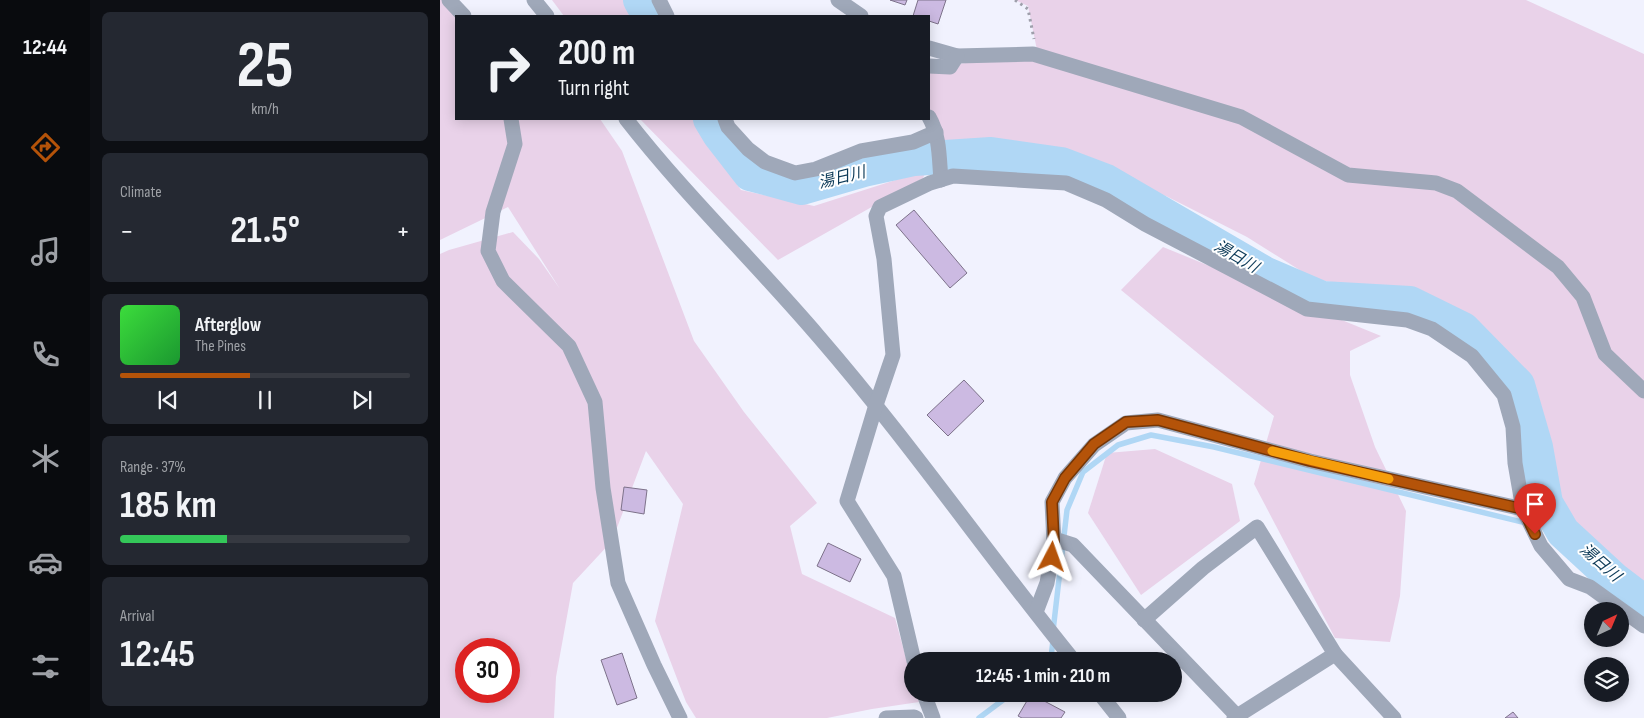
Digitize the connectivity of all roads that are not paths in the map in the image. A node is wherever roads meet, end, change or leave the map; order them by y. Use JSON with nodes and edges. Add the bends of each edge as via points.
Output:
{"nodes":[{"id":1,"x":449,"y":0,"type":"edge"},
{"id":2,"x":534,"y":0,"type":"edge"},
{"id":3,"x":659,"y":0,"type":"edge"},
{"id":4,"x":838,"y":0,"type":"edge"},
{"id":5,"x":463,"y":15,"type":"edge"},
{"id":6,"x":546,"y":15,"type":"edge"},
{"id":7,"x":666,"y":15,"type":"edge"},
{"id":8,"x":860,"y":15,"type":"edge"},
{"id":9,"x":930,"y":48,"type":"edge"},
{"id":10,"x":957,"y":56,"type":"junction"},
{"id":11,"x":930,"y":66,"type":"edge"},
{"id":12,"x":930,"y":119,"type":"edge"},
{"id":13,"x":511,"y":120,"type":"edge"},
{"id":14,"x":627,"y":120,"type":"edge"},
{"id":15,"x":725,"y":120,"type":"edge"},
{"id":16,"x":936,"y":132,"type":"junction"},
{"id":17,"x":941,"y":180,"type":"junction"},
{"id":18,"x":1644,"y":391,"type":"edge"},
{"id":19,"x":876,"y":405,"type":"junction"},
{"id":20,"x":1523,"y":509,"type":"junction"},
{"id":21,"x":1054,"y":539,"type":"junction"},
{"id":22,"x":1036,"y":612,"type":"junction"},
{"id":23,"x":1144,"y":620,"type":"junction"},
{"id":24,"x":1644,"y":626,"type":"edge"},
{"id":25,"x":912,"y":652,"type":"edge"},
{"id":26,"x":1067,"y":652,"type":"edge"},
{"id":27,"x":1335,"y":654,"type":"junction"},
{"id":28,"x":927,"y":702,"type":"edge"},
{"id":29,"x":1106,"y":702,"type":"edge"},
{"id":30,"x":1235,"y":717,"type":"edge"},
{"id":31,"x":680,"y":718,"type":"edge"},
{"id":32,"x":886,"y":718,"type":"edge"},
{"id":33,"x":916,"y":718,"type":"edge"},
{"id":34,"x":932,"y":718,"type":"edge"},
{"id":35,"x":1119,"y":718,"type":"edge"},
{"id":36,"x":1394,"y":718,"type":"edge"}],
"edges":[{"from":1,"to":5,"type":"street"},
{"from":2,"to":6,"type":"street"},
{"from":3,"to":7,"type":"street"},
{"from":4,"to":8,"type":"street"},
{"from":9,"to":10,"type":"street"},
{"from":10,"to":11,"type":"street","via":[[950,67]]},
{"from":10,"to":18,"type":"street","via":[[1032,54],[1241,117],[1348,175],[1436,183],[1457,191],[1558,267],[1583,297],[1605,354]]},
{"from":12,"to":16,"type":"street"},
{"from":13,"to":31,"type":"street","via":[[515,144],[493,212],[488,251],[503,281],[569,346],[595,402],[603,488],[618,582]]},
{"from":14,"to":19,"type":"street","via":[[658,160],[818,336]]},
{"from":15,"to":16,"type":"street","via":[[728,127],[765,162],[795,173],[816,169],[861,151],[913,142]]},
{"from":16,"to":17,"type":"street"},
{"from":17,"to":19,"type":"street","via":[[880,207],[876,216],[884,259],[893,355]]},
{"from":17,"to":20,"type":"street","via":[[953,176],[1066,183],[1106,200],[1145,224],[1307,309],[1407,320],[1432,329],[1472,356],[1504,395],[1513,427]]},
{"from":19,"to":22,"type":"street"},
{"from":19,"to":25,"type":"street","via":[[847,502],[894,576]]},
{"from":20,"to":21,"type":"street","via":[[1310,461],[1158,420],[1126,422],[1094,444],[1065,478],[1052,502]]},
{"from":20,"to":24,"type":"street","via":[[1541,546],[1570,580],[1590,588]]},
{"from":21,"to":22,"type":"street","via":[[1047,583]]},
{"from":21,"to":23,"type":"street","via":[[1073,546]]},
{"from":22,"to":26,"type":"street"},
{"from":23,"to":27,"type":"street","via":[[1257,527]]},
{"from":23,"to":30,"type":"street"},
{"from":27,"to":30,"type":"street"},
{"from":27,"to":36,"type":"street"},
{"from":28,"to":34,"type":"street"},
{"from":29,"to":35,"type":"street"},
{"from":32,"to":33,"type":"street"}]}
